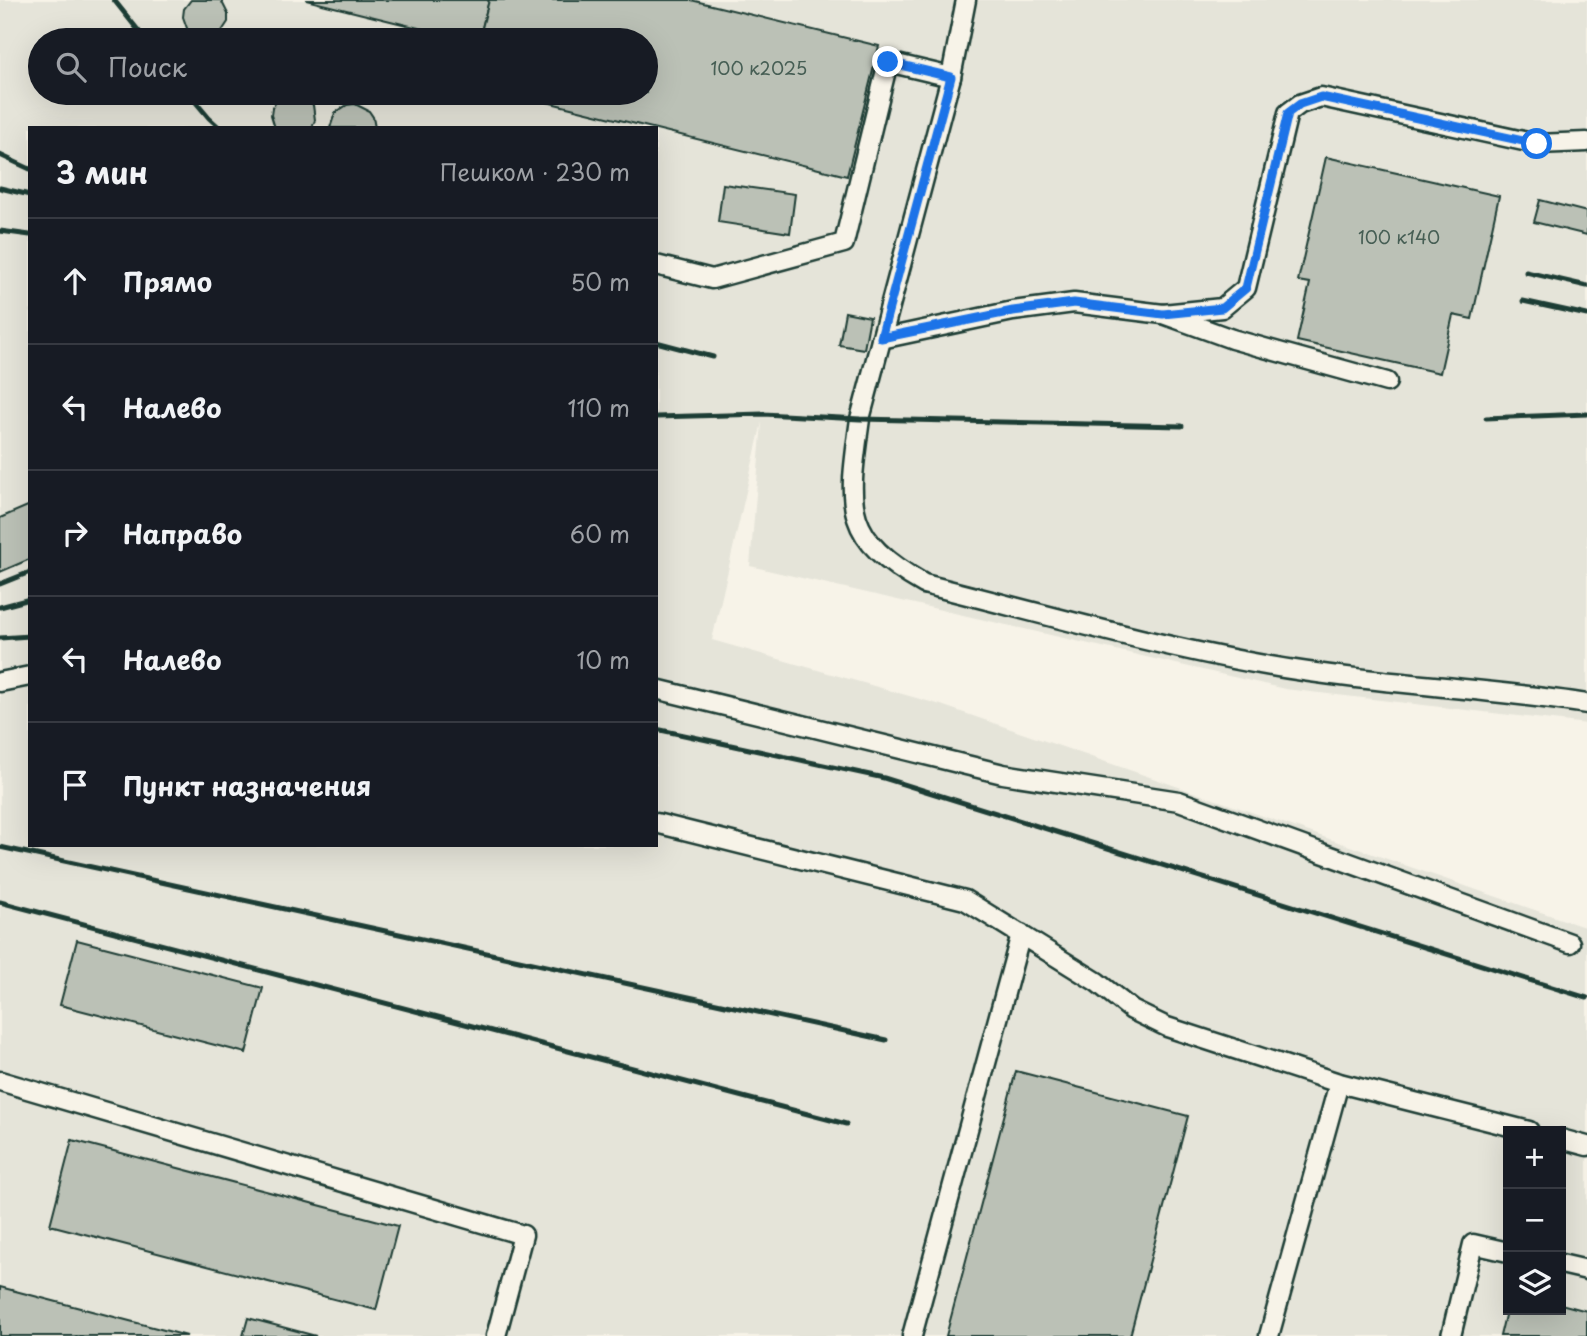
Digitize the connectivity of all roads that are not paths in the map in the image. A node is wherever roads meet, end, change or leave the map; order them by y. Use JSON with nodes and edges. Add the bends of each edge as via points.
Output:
{"nodes":[{"id":1,"x":967,"y":0,"type":"edge"},
{"id":2,"x":951,"y":77,"type":"junction"},
{"id":3,"x":1587,"y":142,"type":"edge"},
{"id":4,"x":658,"y":266,"type":"edge"},
{"id":5,"x":1163,"y":314,"type":"junction"},
{"id":6,"x":881,"y":338,"type":"junction"},
{"id":7,"x":1387,"y":382,"type":"dead end"},
{"id":8,"x":28,"y":676,"type":"edge"},
{"id":9,"x":0,"y":682,"type":"edge"},
{"id":10,"x":658,"y":689,"type":"edge"},
{"id":11,"x":1587,"y":704,"type":"edge"},
{"id":12,"x":658,"y":823,"type":"edge"},
{"id":13,"x":1021,"y":934,"type":"junction"},
{"id":14,"x":1570,"y":943,"type":"dead end"},
{"id":15,"x":0,"y":1081,"type":"edge"},
{"id":16,"x":1339,"y":1083,"type":"junction"},
{"id":17,"x":1509,"y":1126,"type":"edge"},
{"id":18,"x":1566,"y":1140,"type":"edge"},
{"id":19,"x":1587,"y":1146,"type":"edge"},
{"id":20,"x":1503,"y":1251,"type":"edge"},
{"id":21,"x":1566,"y":1265,"type":"edge"},
{"id":22,"x":1587,"y":1270,"type":"edge"},
{"id":23,"x":496,"y":1336,"type":"edge"},
{"id":24,"x":912,"y":1336,"type":"edge"},
{"id":25,"x":1269,"y":1336,"type":"edge"},
{"id":26,"x":1451,"y":1336,"type":"edge"}],
"edges":[{"from":1,"to":2,"type":"lane"},
{"from":2,"to":4,"type":"lane","via":[[888,62],[844,243],[712,279]]},
{"from":2,"to":6,"type":"lane"},
{"from":3,"to":5,"type":"lane","via":[[1537,144],[1321,97],[1300,104],[1288,113],[1246,288],[1222,308]]},
{"from":5,"to":6,"type":"lane","via":[[1074,303]]},
{"from":5,"to":7,"type":"lane","via":[[1232,339]]},
{"from":6,"to":11,"type":"lane","via":[[860,419],[853,502],[859,527],[874,550],[924,584],[1264,665]]},
{"from":8,"to":9,"type":"lane"},
{"from":10,"to":14,"type":"lane","via":[[1003,774],[1179,801]]},
{"from":12,"to":13,"type":"lane","via":[[965,900]]},
{"from":13,"to":16,"type":"lane","via":[[1132,1010],[1167,1027]]},
{"from":13,"to":24,"type":"lane"},
{"from":15,"to":23,"type":"lane","via":[[523,1235]]},
{"from":16,"to":17,"type":"lane"},
{"from":16,"to":25,"type":"lane"},
{"from":18,"to":19,"type":"lane"},
{"from":20,"to":26,"type":"lane","via":[[1473,1244]]},
{"from":21,"to":22,"type":"lane"}]}
